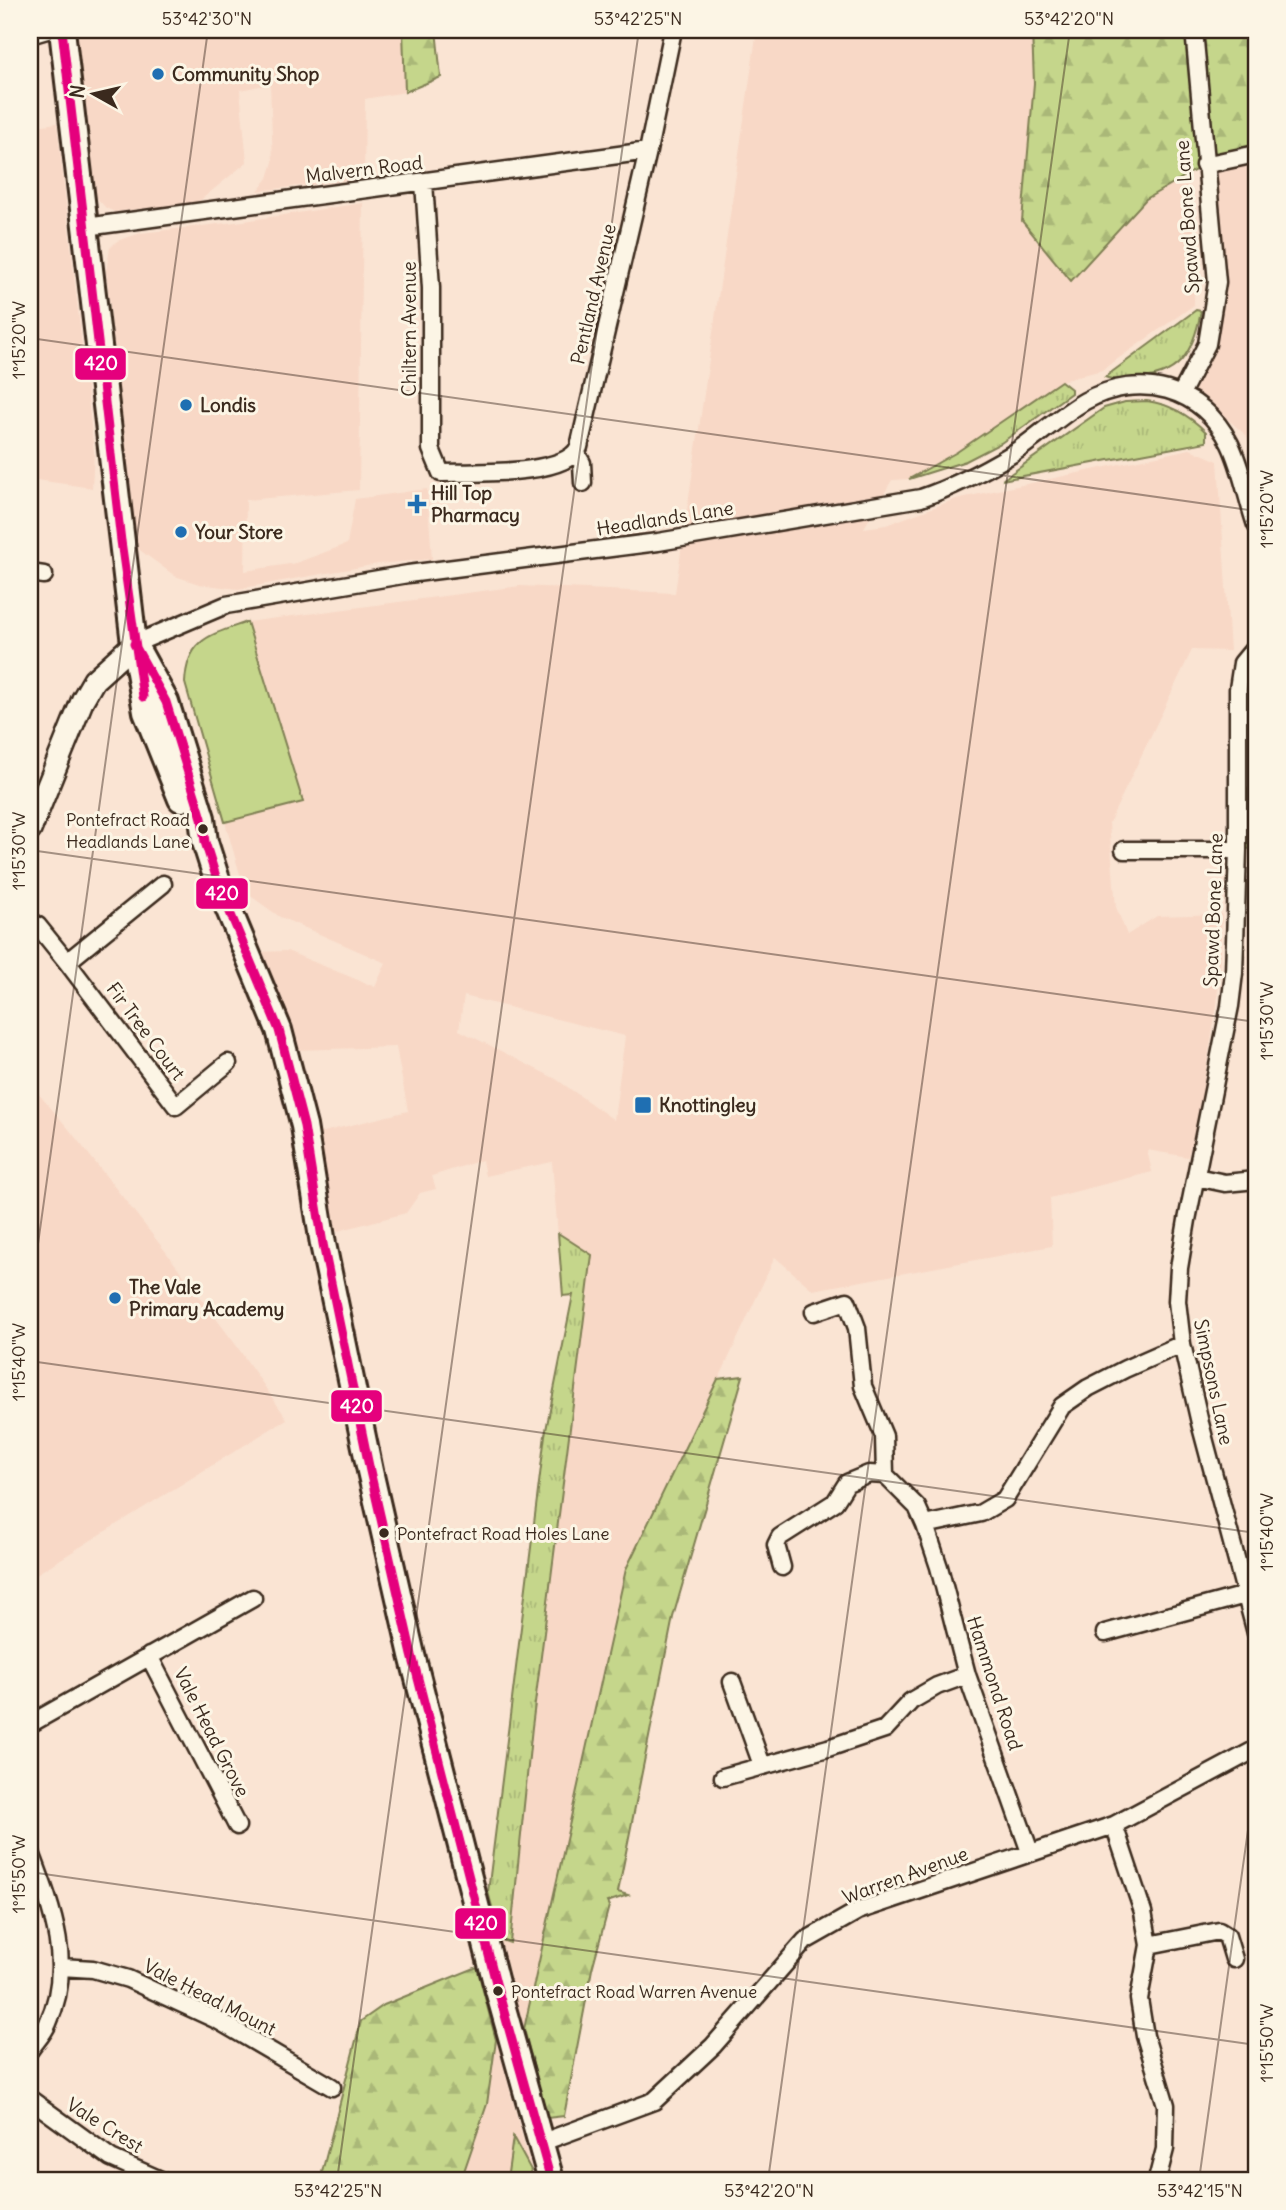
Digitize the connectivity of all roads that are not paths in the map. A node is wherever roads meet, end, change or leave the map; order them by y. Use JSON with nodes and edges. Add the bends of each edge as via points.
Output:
{"nodes":[{"id":1,"x":47,"y":30,"type":"edge"},
{"id":2,"x":62,"y":30,"type":"edge"},
{"id":3,"x":673,"y":30,"type":"edge"},
{"id":4,"x":1194,"y":30,"type":"edge"},
{"id":5,"x":30,"y":35,"type":"edge"},
{"id":6,"x":648,"y":151,"type":"junction"},
{"id":7,"x":1256,"y":154,"type":"edge"},
{"id":8,"x":1205,"y":165,"type":"junction"},
{"id":9,"x":425,"y":182,"type":"junction"},
{"id":10,"x":86,"y":227,"type":"junction"},
{"id":11,"x":1181,"y":394,"type":"junction"},
{"id":12,"x":578,"y":450,"type":"junction"},
{"id":13,"x":583,"y":483,"type":"dead end"},
{"id":14,"x":1256,"y":525,"type":"edge"},
{"id":15,"x":134,"y":645,"type":"junction"},
{"id":16,"x":1256,"y":646,"type":"edge"},
{"id":17,"x":30,"y":830,"type":"edge"},
{"id":18,"x":1124,"y":850,"type":"dead end"},
{"id":19,"x":1237,"y":850,"type":"junction"},
{"id":20,"x":163,"y":884,"type":"dead end"},
{"id":21,"x":30,"y":921,"type":"edge"},
{"id":22,"x":67,"y":962,"type":"junction"},
{"id":23,"x":228,"y":1063,"type":"dead end"},
{"id":24,"x":1196,"y":1177,"type":"junction"},
{"id":25,"x":1256,"y":1180,"type":"edge"},
{"id":26,"x":814,"y":1312,"type":"dead end"},
{"id":27,"x":1182,"y":1344,"type":"junction"},
{"id":28,"x":885,"y":1475,"type":"junction"},
{"id":29,"x":925,"y":1525,"type":"junction"},
{"id":30,"x":782,"y":1567,"type":"dead end"},
{"id":31,"x":1245,"y":1595,"type":"junction"},
{"id":32,"x":253,"y":1598,"type":"dead end"},
{"id":33,"x":1254,"y":1613,"type":"edge"},
{"id":34,"x":1105,"y":1633,"type":"dead end"},
{"id":35,"x":1256,"y":1633,"type":"edge"},
{"id":36,"x":149,"y":1656,"type":"junction"},
{"id":37,"x":967,"y":1675,"type":"junction"},
{"id":38,"x":732,"y":1682,"type":"dead end"},
{"id":39,"x":30,"y":1724,"type":"edge"},
{"id":40,"x":1256,"y":1749,"type":"edge"},
{"id":41,"x":762,"y":1765,"type":"junction"},
{"id":42,"x":723,"y":1777,"type":"dead end"},
{"id":43,"x":1114,"y":1825,"type":"junction"},
{"id":44,"x":237,"y":1826,"type":"dead end"},
{"id":45,"x":30,"y":1850,"type":"edge"},
{"id":46,"x":1030,"y":1852,"type":"junction"},
{"id":47,"x":1149,"y":1945,"type":"junction"},
{"id":48,"x":1234,"y":1959,"type":"dead end"},
{"id":49,"x":61,"y":1967,"type":"junction"},
{"id":50,"x":30,"y":2050,"type":"edge"},
{"id":51,"x":332,"y":2087,"type":"dead end"},
{"id":52,"x":30,"y":2099,"type":"edge"},
{"id":53,"x":540,"y":2143,"type":"junction"},
{"id":54,"x":161,"y":2180,"type":"edge"},
{"id":55,"x":551,"y":2180,"type":"edge"},
{"id":56,"x":1157,"y":2180,"type":"edge"}],
"edges":[{"from":1,"to":5,"type":"street"},
{"from":2,"to":10,"type":"main road"},
{"from":3,"to":6,"type":"street","name":"Pentland Avenue"},
{"from":4,"to":8,"type":"street","name":"Spawd Bone Lane"},
{"from":6,"to":9,"type":"street","name":"Malvern Road"},
{"from":6,"to":12,"type":"street","name":"Pentland Avenue"},
{"from":7,"to":8,"type":"street"},
{"from":8,"to":11,"type":"street","name":"Spawd Bone Lane","via":[[1217,282],[1207,344]]},
{"from":9,"to":10,"type":"street","name":"Malvern Road"},
{"from":9,"to":12,"type":"street","name":"Chiltern Avenue","via":[[431,288],[431,449],[441,472],[545,466],[571,458]]},
{"from":10,"to":15,"type":"main road"},
{"from":11,"to":14,"type":"street","via":[[1210,418],[1229,443]]},
{"from":11,"to":15,"type":"street","name":"Headlands Lane","via":[[1157,386],[1116,388],[1089,399],[988,468],[943,491],[912,500],[226,605]]},
{"from":12,"to":13,"type":"street"},
{"from":15,"to":17,"type":"main road","via":[[94,680],[83,699]]},
{"from":15,"to":53,"type":"main road","via":[[166,702],[219,886],[279,1030],[304,1126],[323,1244],[412,1655]]},
{"from":16,"to":19,"type":"street","name":"Spawd Bone Lane","via":[[1245,658],[1239,678]]},
{"from":18,"to":19,"type":"street"},
{"from":19,"to":24,"type":"street","name":"Spawd Bone Lane","via":[[1230,1006]]},
{"from":20,"to":22,"type":"street"},
{"from":21,"to":22,"type":"street","name":"Fir Tree Court"},
{"from":22,"to":23,"type":"street","name":"Fir Tree Court","via":[[176,1106]]},
{"from":24,"to":25,"type":"street","via":[[1226,1183]]},
{"from":24,"to":27,"type":"street","name":"Simpsons Lane","via":[[1179,1268]]},
{"from":26,"to":28,"type":"street","via":[[848,1301],[857,1328],[863,1386],[884,1436]]},
{"from":27,"to":29,"type":"street","via":[[1125,1368],[1062,1406],[1005,1499],[981,1513]]},
{"from":27,"to":31,"type":"street","name":"Simpsons Lane"},
{"from":28,"to":29,"type":"street","name":"Hammond Road","via":[[917,1507]]},
{"from":28,"to":30,"type":"street","via":[[869,1474],[847,1483],[835,1502],[780,1537],[776,1545]]},
{"from":29,"to":37,"type":"street","name":"Hammond Road"},
{"from":31,"to":33,"type":"street","name":"Simpsons Lane"},
{"from":31,"to":34,"type":"street"},
{"from":32,"to":36,"type":"street","name":"Vale Head Grove"},
{"from":33,"to":35,"type":"street","name":"Simpsons Lane"},
{"from":36,"to":39,"type":"street","name":"Vale Head Grove"},
{"from":36,"to":44,"type":"street","name":"Vale Head Grove"},
{"from":37,"to":41,"type":"street","via":[[911,1701],[885,1729]]},
{"from":37,"to":46,"type":"street","name":"Hammond Road"},
{"from":38,"to":41,"type":"street"},
{"from":40,"to":43,"type":"street","name":"Warren Avenue"},
{"from":41,"to":42,"type":"street"},
{"from":43,"to":46,"type":"street","name":"Warren Avenue"},
{"from":43,"to":47,"type":"street"},
{"from":45,"to":49,"type":"street","via":[[50,1905]]},
{"from":46,"to":53,"type":"street","name":"Warren Avenue","via":[[858,1911],[805,1941],[688,2073],[654,2101]]},
{"from":47,"to":48,"type":"street","via":[[1219,1931],[1227,1936]]},
{"from":47,"to":56,"type":"street","via":[[1139,1999],[1166,2105],[1166,2149]]},
{"from":49,"to":50,"type":"street","via":[[60,1988],[48,2024]]},
{"from":49,"to":51,"type":"street","name":"Vale Head Mount","via":[[93,1969],[128,1979],[219,2021]]},
{"from":52,"to":54,"type":"street","name":"Vale Crest","via":[[111,2158]]},
{"from":53,"to":55,"type":"main road"}]}
